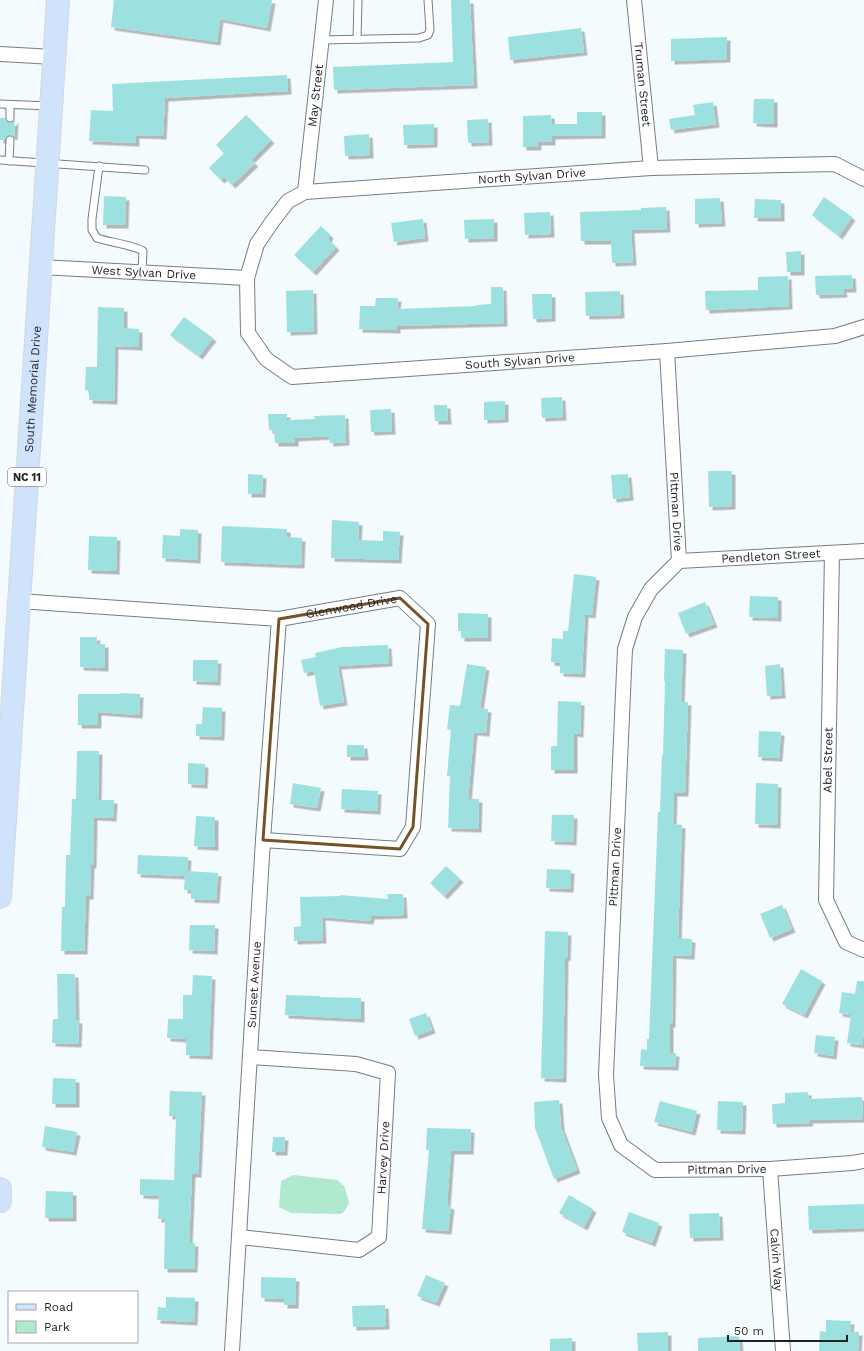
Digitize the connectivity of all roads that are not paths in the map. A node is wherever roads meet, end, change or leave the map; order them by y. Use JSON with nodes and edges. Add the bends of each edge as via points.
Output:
{"nodes":[{"id":1,"x":58,"y":0,"type":"edge"},
{"id":2,"x":326,"y":0,"type":"edge"},
{"id":3,"x":358,"y":0,"type":"edge"},
{"id":4,"x":428,"y":0,"type":"edge"},
{"id":5,"x":634,"y":0,"type":"edge"},
{"id":6,"x":357,"y":39,"type":"junction"},
{"id":7,"x":321,"y":40,"type":"junction"},
{"id":8,"x":0,"y":54,"type":"edge"},
{"id":9,"x":54,"y":57,"type":"junction"},
{"id":10,"x":0,"y":104,"type":"edge"},
{"id":11,"x":10,"y":105,"type":"junction"},
{"id":12,"x":51,"y":106,"type":"junction"},
{"id":13,"x":10,"y":118,"type":"dead end"},
{"id":14,"x":10,"y":140,"type":"dead end"},
{"id":15,"x":0,"y":160,"type":"edge"},
{"id":16,"x":9,"y":161,"type":"junction"},
{"id":17,"x":48,"y":162,"type":"junction"},
{"id":18,"x":99,"y":166,"type":"junction"},
{"id":19,"x":651,"y":168,"type":"junction"},
{"id":20,"x":145,"y":170,"type":"dead end"},
{"id":21,"x":864,"y":179,"type":"edge"},
{"id":22,"x":305,"y":192,"type":"junction"},
{"id":23,"x":41,"y":267,"type":"junction"},
{"id":24,"x":142,"y":272,"type":"junction"},
{"id":25,"x":247,"y":278,"type":"junction"},
{"id":26,"x":864,"y":327,"type":"edge"},
{"id":27,"x":667,"y":351,"type":"junction"},
{"id":28,"x":864,"y":551,"type":"edge"},
{"id":29,"x":832,"y":553,"type":"junction"},
{"id":30,"x":679,"y":561,"type":"junction"},
{"id":31,"x":19,"y":601,"type":"junction"},
{"id":32,"x":279,"y":619,"type":"junction"},
{"id":33,"x":264,"y":840,"type":"junction"},
{"id":34,"x":0,"y":897,"type":"edge"},
{"id":35,"x":864,"y":950,"type":"edge"},
{"id":36,"x":250,"y":1057,"type":"junction"},
{"id":37,"x":864,"y":1161,"type":"edge"},
{"id":38,"x":770,"y":1168,"type":"junction"},
{"id":39,"x":0,"y":1189,"type":"edge"},
{"id":40,"x":0,"y":1201,"type":"edge"},
{"id":41,"x":240,"y":1237,"type":"junction"},
{"id":42,"x":232,"y":1351,"type":"edge"},
{"id":43,"x":783,"y":1351,"type":"edge"}],
"edges":[{"from":1,"to":9,"type":"main road","name":"South Memorial Drive","number":"NC 11"},
{"from":2,"to":7,"type":"street","name":"May Street"},
{"from":3,"to":6,"type":"lane"},
{"from":4,"to":6,"type":"lane","via":[[428,35],[419,38]]},
{"from":5,"to":19,"type":"street","name":"Truman Street"},
{"from":6,"to":7,"type":"lane"},
{"from":7,"to":22,"type":"street","name":"May Street"},
{"from":8,"to":9,"type":"street"},
{"from":9,"to":12,"type":"main road","name":"South Memorial Drive","number":"NC 11"},
{"from":10,"to":11,"type":"lane"},
{"from":11,"to":12,"type":"lane"},
{"from":11,"to":13,"type":"lane"},
{"from":12,"to":17,"type":"main road","name":"South Memorial Drive","number":"NC 11"},
{"from":14,"to":16,"type":"lane"},
{"from":15,"to":16,"type":"lane"},
{"from":16,"to":17,"type":"lane"},
{"from":17,"to":18,"type":"lane"},
{"from":17,"to":23,"type":"main road","name":"South Memorial Drive","number":"NC 11"},
{"from":18,"to":20,"type":"lane"},
{"from":18,"to":24,"type":"lane","via":[[92,230],[97,238],[143,251]]},
{"from":19,"to":21,"type":"street","name":"North Sylvan Drive","via":[[835,164]]},
{"from":19,"to":22,"type":"street","name":"North Sylvan Drive"},
{"from":22,"to":25,"type":"street","name":"North Sylvan Drive","via":[[288,201],[257,244]]},
{"from":23,"to":24,"type":"street","name":"West Sylvan Drive"},
{"from":23,"to":31,"type":"main road","name":"South Memorial Drive","number":"NC 11"},
{"from":24,"to":25,"type":"street","name":"West Sylvan Drive"},
{"from":25,"to":27,"type":"street","name":"South Sylvan Drive","via":[[248,332],[266,359],[292,377]]},
{"from":26,"to":27,"type":"street","name":"South Sylvan Drive","via":[[835,336]]},
{"from":27,"to":30,"type":"street","name":"Pittman Drive"},
{"from":28,"to":29,"type":"street","name":"Pendleton Street"},
{"from":29,"to":30,"type":"street","name":"Pendleton Street"},
{"from":29,"to":35,"type":"street","name":"Abel Street","via":[[826,900],[846,942]]},
{"from":30,"to":38,"type":"street","name":"Pittman Drive","via":[[651,590],[635,618],[625,649],[606,1074],[609,1118],[621,1145],[655,1170]]},
{"from":31,"to":32,"type":"street","name":"Glenwood Drive"},
{"from":31,"to":34,"type":"main road","name":"South Memorial Drive","number":"NC 11"},
{"from":32,"to":33,"type":"street","name":"Sunset Avenue"},
{"from":32,"to":33,"type":"street","name":"Glenwood Drive","via":[[400,598],[428,624],[413,827],[400,849]]},
{"from":33,"to":36,"type":"street","name":"Sunset Avenue"},
{"from":36,"to":41,"type":"street","name":"Sunset Avenue"},
{"from":36,"to":41,"type":"street","name":"Harvey Drive","via":[[356,1064],[388,1073],[380,1237],[359,1250]]},
{"from":37,"to":38,"type":"street","name":"Pittman Drive"},
{"from":38,"to":43,"type":"street","name":"Calvin Way"},
{"from":39,"to":40,"type":"main road"},
{"from":41,"to":42,"type":"street","name":"Sunset Avenue"}]}
